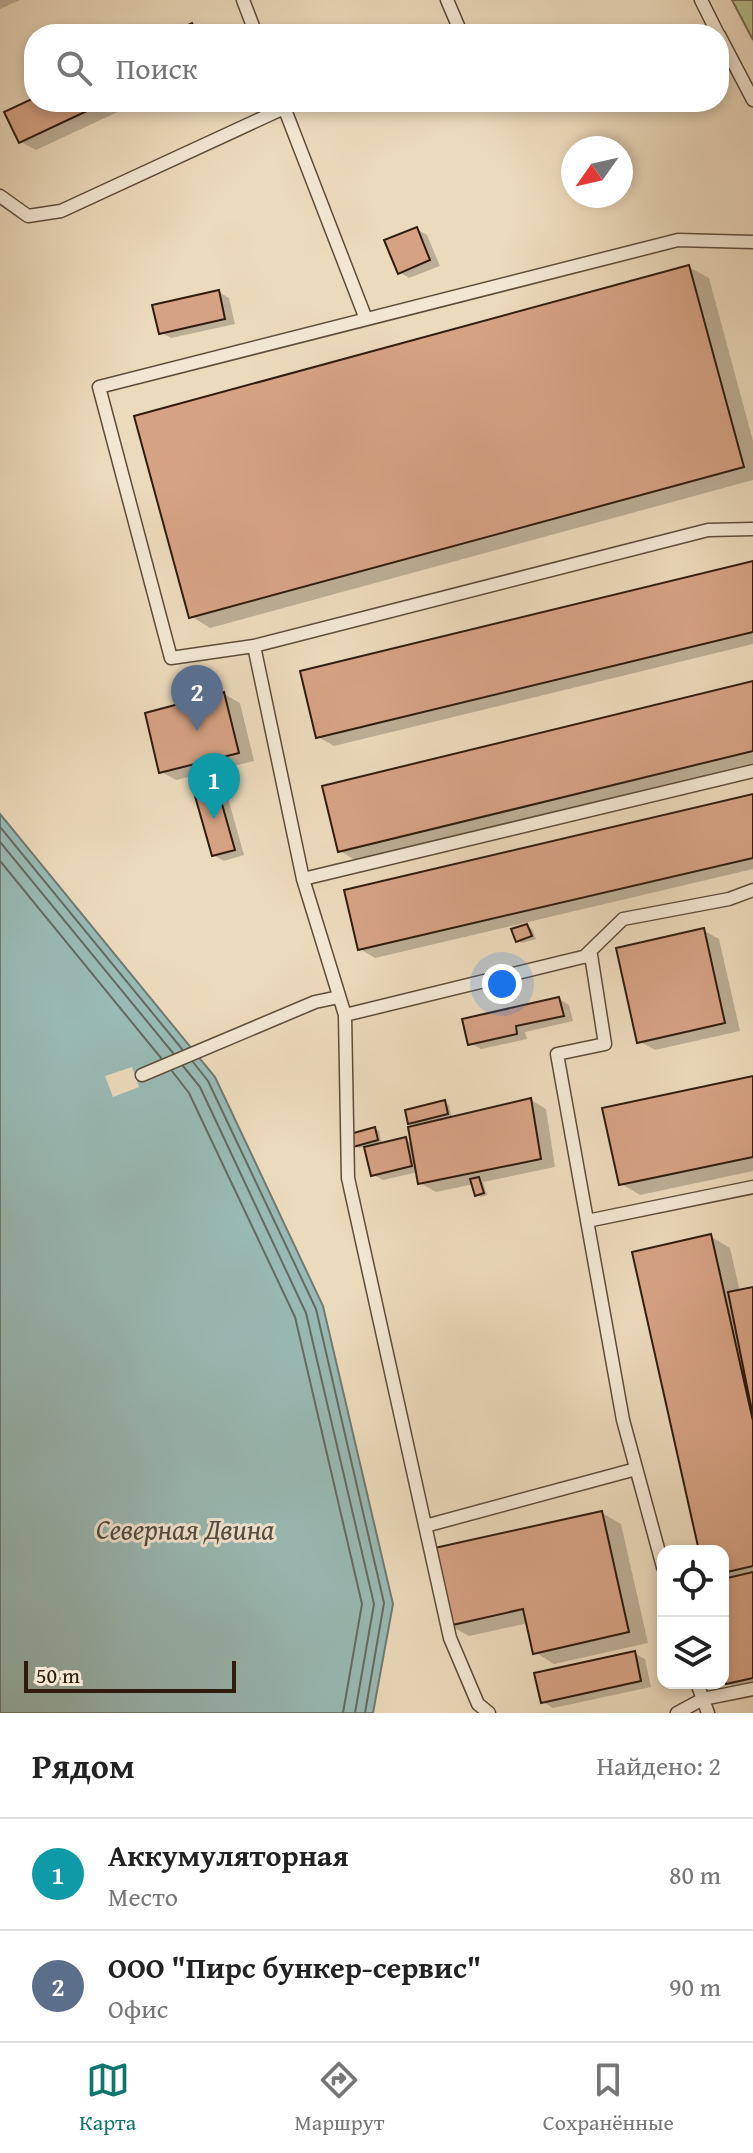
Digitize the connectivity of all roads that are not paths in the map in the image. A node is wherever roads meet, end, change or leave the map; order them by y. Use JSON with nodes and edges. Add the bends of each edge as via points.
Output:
{"nodes":[{"id":1,"x":243,"y":0,"type":"edge"},
{"id":2,"x":447,"y":0,"type":"edge"},
{"id":3,"x":701,"y":0,"type":"edge"},
{"id":4,"x":252,"y":24,"type":"edge"},
{"id":5,"x":457,"y":24,"type":"edge"},
{"id":6,"x":714,"y":24,"type":"edge"},
{"id":7,"x":729,"y":53,"type":"edge"},
{"id":8,"x":753,"y":100,"type":"edge"},
{"id":9,"x":268,"y":112,"type":"edge"},
{"id":10,"x":286,"y":112,"type":"edge"},
{"id":11,"x":0,"y":196,"type":"edge"},
{"id":12,"x":753,"y":242,"type":"edge"},
{"id":13,"x":366,"y":319,"type":"junction"},
{"id":14,"x":753,"y":529,"type":"edge"},
{"id":15,"x":254,"y":646,"type":"junction"},
{"id":16,"x":753,"y":771,"type":"edge"},
{"id":17,"x":303,"y":879,"type":"junction"},
{"id":18,"x":753,"y":890,"type":"edge"},
{"id":19,"x":584,"y":957,"type":"junction"},
{"id":20,"x":339,"y":997,"type":"junction"},
{"id":21,"x":345,"y":1015,"type":"junction"},
{"id":22,"x":142,"y":1075,"type":"dead end"},
{"id":23,"x":753,"y":1187,"type":"edge"},
{"id":24,"x":587,"y":1221,"type":"junction"},
{"id":25,"x":636,"y":1469,"type":"junction"},
{"id":26,"x":425,"y":1526,"type":"junction"},
{"id":27,"x":657,"y":1545,"type":"edge"},
{"id":28,"x":699,"y":1689,"type":"edge"},
{"id":29,"x":753,"y":1689,"type":"edge"},
{"id":30,"x":703,"y":1699,"type":"junction"},
{"id":31,"x":489,"y":1713,"type":"edge"},
{"id":32,"x":677,"y":1713,"type":"edge"},
{"id":33,"x":708,"y":1713,"type":"edge"}],
"edges":[{"from":1,"to":4,"type":"lane"},
{"from":2,"to":5,"type":"lane"},
{"from":3,"to":6,"type":"lane"},
{"from":7,"to":8,"type":"lane"},
{"from":9,"to":11,"type":"lane","via":[[61,211],[28,216]]},
{"from":10,"to":13,"type":"lane"},
{"from":12,"to":13,"type":"lane","via":[[678,240]]},
{"from":13,"to":15,"type":"lane","via":[[99,387],[171,658]]},
{"from":14,"to":15,"type":"lane","via":[[708,530]]},
{"from":15,"to":17,"type":"lane"},
{"from":16,"to":17,"type":"lane"},
{"from":17,"to":20,"type":"lane"},
{"from":18,"to":19,"type":"lane","via":[[623,919]]},
{"from":19,"to":21,"type":"lane"},
{"from":19,"to":24,"type":"lane","via":[[591,955],[605,1044],[557,1054]]},
{"from":20,"to":21,"type":"lane"},
{"from":20,"to":22,"type":"lane","via":[[315,1002]]},
{"from":21,"to":26,"type":"lane","via":[[348,1178]]},
{"from":23,"to":24,"type":"lane"},
{"from":24,"to":25,"type":"lane"},
{"from":25,"to":26,"type":"lane"},
{"from":25,"to":27,"type":"lane"},
{"from":26,"to":31,"type":"lane","via":[[450,1638],[478,1704]]},
{"from":28,"to":30,"type":"lane"},
{"from":29,"to":30,"type":"lane"},
{"from":30,"to":32,"type":"lane"},
{"from":30,"to":33,"type":"lane"}]}
